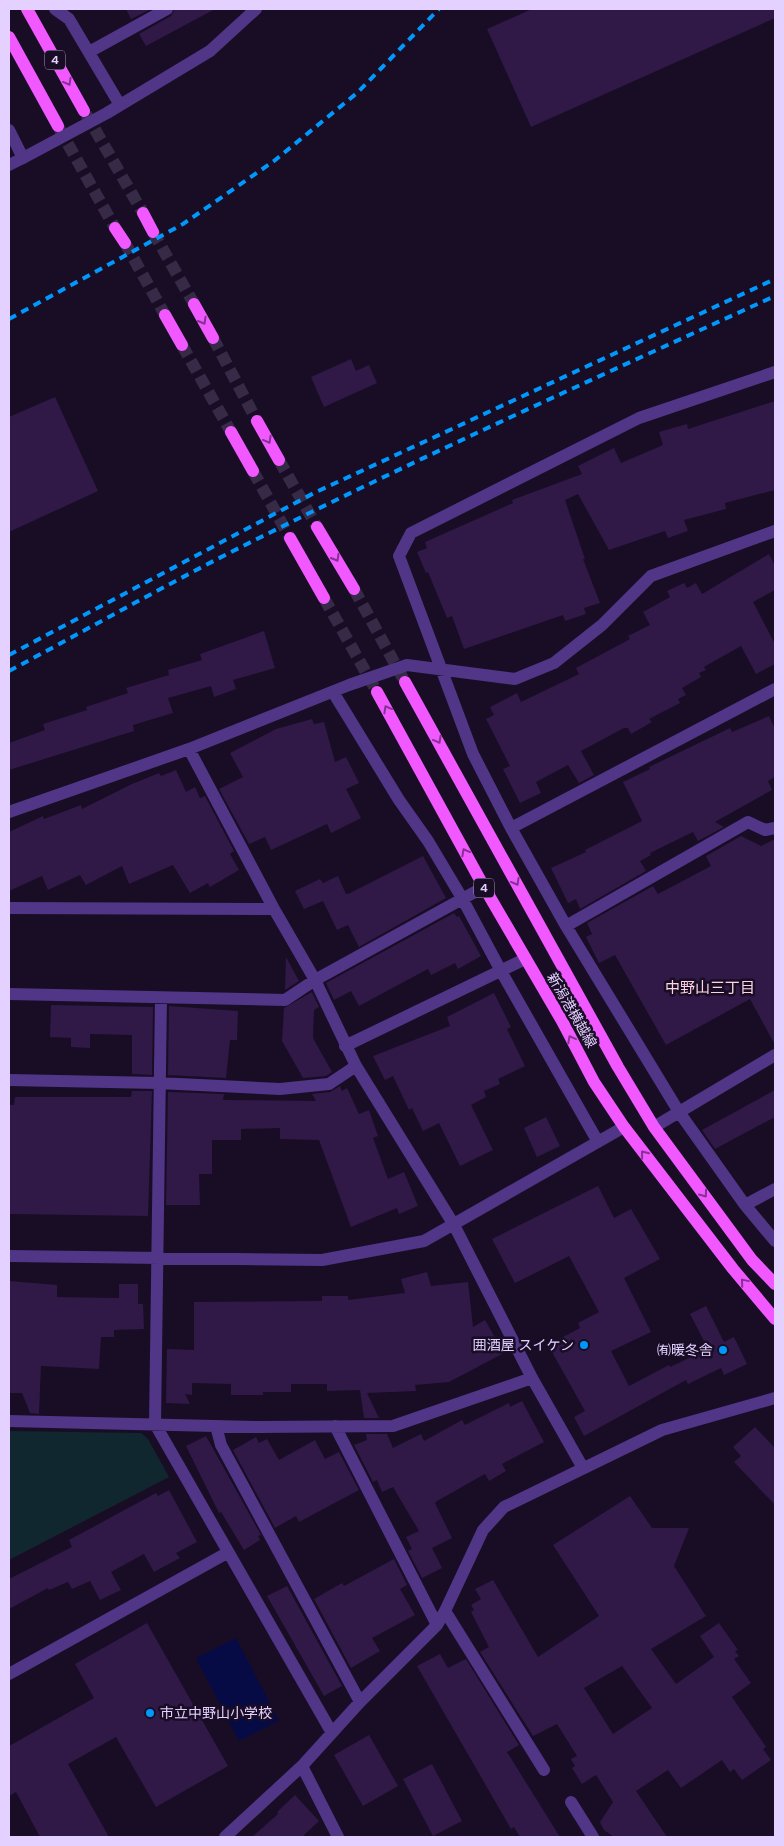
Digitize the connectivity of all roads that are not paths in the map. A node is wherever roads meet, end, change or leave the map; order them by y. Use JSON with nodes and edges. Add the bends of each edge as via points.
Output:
{"nodes":[{"id":1,"x":26,"y":9,"type":"edge"},
{"id":2,"x":55,"y":9,"type":"edge"},
{"id":3,"x":167,"y":9,"type":"edge"},
{"id":4,"x":256,"y":9,"type":"edge"},
{"id":5,"x":9,"y":37,"type":"edge"},
{"id":6,"x":89,"y":52,"type":"junction"},
{"id":7,"x":120,"y":105,"type":"junction"},
{"id":8,"x":84,"y":112,"type":"tunnel mouth"},
{"id":9,"x":58,"y":126,"type":"tunnel mouth"},
{"id":10,"x":9,"y":130,"type":"edge"},
{"id":11,"x":23,"y":158,"type":"junction"},
{"id":12,"x":9,"y":165,"type":"edge"},
{"id":13,"x":143,"y":213,"type":"tunnel mouth"},
{"id":14,"x":115,"y":228,"type":"tunnel mouth"},
{"id":15,"x":153,"y":232,"type":"tunnel mouth"},
{"id":16,"x":125,"y":243,"type":"tunnel mouth"},
{"id":17,"x":194,"y":304,"type":"tunnel mouth"},
{"id":18,"x":165,"y":315,"type":"tunnel mouth"},
{"id":19,"x":213,"y":338,"type":"tunnel mouth"},
{"id":20,"x":182,"y":345,"type":"tunnel mouth"},
{"id":21,"x":775,"y":372,"type":"edge"},
{"id":22,"x":257,"y":420,"type":"tunnel mouth"},
{"id":23,"x":231,"y":432,"type":"tunnel mouth"},
{"id":24,"x":279,"y":460,"type":"tunnel mouth"},
{"id":25,"x":253,"y":471,"type":"tunnel mouth"},
{"id":26,"x":317,"y":527,"type":"tunnel mouth"},
{"id":27,"x":775,"y":531,"type":"edge"},
{"id":28,"x":290,"y":538,"type":"tunnel mouth"},
{"id":29,"x":354,"y":589,"type":"tunnel mouth"},
{"id":30,"x":324,"y":598,"type":"tunnel mouth"},
{"id":31,"x":442,"y":670,"type":"junction"},
{"id":32,"x":406,"y":682,"type":"tunnel mouth"},
{"id":33,"x":775,"y":689,"type":"edge"},
{"id":34,"x":333,"y":692,"type":"junction"},
{"id":35,"x":377,"y":692,"type":"tunnel mouth"},
{"id":36,"x":189,"y":750,"type":"junction"},
{"id":37,"x":9,"y":812,"type":"edge"},
{"id":38,"x":511,"y":828,"type":"junction"},
{"id":39,"x":775,"y":828,"type":"edge"},
{"id":40,"x":484,"y":888,"type":"junction"},
{"id":41,"x":462,"y":898,"type":"junction"},
{"id":42,"x":9,"y":908,"type":"edge"},
{"id":43,"x":274,"y":908,"type":"junction"},
{"id":44,"x":566,"y":926,"type":"junction"},
{"id":45,"x":525,"y":959,"type":"junction"},
{"id":46,"x":501,"y":971,"type":"junction"},
{"id":47,"x":315,"y":980,"type":"junction"},
{"id":48,"x":9,"y":994,"type":"edge"},
{"id":49,"x":161,"y":998,"type":"junction"},
{"id":50,"x":345,"y":1046,"type":"junction"},
{"id":51,"x":775,"y":1055,"type":"edge"},
{"id":52,"x":356,"y":1066,"type":"junction"},
{"id":53,"x":9,"y":1080,"type":"edge"},
{"id":54,"x":158,"y":1083,"type":"junction"},
{"id":55,"x":679,"y":1112,"type":"junction"},
{"id":56,"x":624,"y":1127,"type":"junction"},
{"id":57,"x":654,"y":1127,"type":"junction"},
{"id":58,"x":598,"y":1142,"type":"junction"},
{"id":59,"x":775,"y":1189,"type":"edge"},
{"id":60,"x":745,"y":1205,"type":"junction"},
{"id":61,"x":454,"y":1225,"type":"junction"},
{"id":62,"x":775,"y":1241,"type":"edge"},
{"id":63,"x":9,"y":1256,"type":"edge"},
{"id":64,"x":156,"y":1259,"type":"junction"},
{"id":65,"x":775,"y":1284,"type":"edge"},
{"id":66,"x":775,"y":1319,"type":"edge"},
{"id":67,"x":532,"y":1378,"type":"junction"},
{"id":68,"x":775,"y":1398,"type":"edge"},
{"id":69,"x":9,"y":1421,"type":"edge"},
{"id":70,"x":155,"y":1424,"type":"junction"},
{"id":71,"x":216,"y":1426,"type":"junction"},
{"id":72,"x":335,"y":1426,"type":"junction"},
{"id":73,"x":583,"y":1468,"type":"junction"},
{"id":74,"x":227,"y":1552,"type":"junction"},
{"id":75,"x":446,"y":1611,"type":"junction"},
{"id":76,"x":437,"y":1624,"type":"junction"},
{"id":77,"x":9,"y":1674,"type":"edge"},
{"id":78,"x":360,"y":1702,"type":"junction"},
{"id":79,"x":332,"y":1733,"type":"junction"},
{"id":80,"x":302,"y":1766,"type":"junction"},
{"id":81,"x":544,"y":1770,"type":"dead end"},
{"id":82,"x":571,"y":1802,"type":"dead end"},
{"id":83,"x":225,"y":1837,"type":"edge"},
{"id":84,"x":338,"y":1837,"type":"edge"},
{"id":85,"x":593,"y":1837,"type":"edge"}],
"edges":[{"from":1,"to":8,"type":"main road","number":"4","one_way":true},
{"from":2,"to":6,"type":"street","via":[[69,19]]},
{"from":3,"to":6,"type":"street"},
{"from":4,"to":7,"type":"street","via":[[210,51]]},
{"from":5,"to":9,"type":"main road","number":"4"},
{"from":6,"to":7,"type":"street"},
{"from":7,"to":11,"type":"street"},
{"from":10,"to":11,"type":"street"},
{"from":11,"to":12,"type":"street"},
{"from":13,"to":15,"type":"main road"},
{"from":14,"to":16,"type":"main road"},
{"from":17,"to":19,"type":"main road","one_way":true},
{"from":18,"to":20,"type":"main road"},
{"from":21,"to":31,"type":"street","via":[[639,418],[410,533],[399,556]]},
{"from":22,"to":24,"type":"main road","one_way":true},
{"from":23,"to":25,"type":"main road"},
{"from":26,"to":29,"type":"main road","one_way":true},
{"from":27,"to":31,"type":"street","via":[[651,576],[602,625],[554,663],[514,679]]},
{"from":28,"to":30,"type":"main road"},
{"from":31,"to":34,"type":"street","via":[[407,665]]},
{"from":31,"to":38,"type":"street","via":[[473,754]]},
{"from":32,"to":57,"type":"main road","name":"新潟港横越線","number":"4","one_way":true},
{"from":33,"to":38,"type":"street"},
{"from":34,"to":36,"type":"street"},
{"from":34,"to":41,"type":"street"},
{"from":40,"to":35,"type":"main road","name":"新潟港横越線","number":"4","one_way":true},
{"from":36,"to":37,"type":"street"},
{"from":36,"to":43,"type":"street"},
{"from":38,"to":44,"type":"street"},
{"from":39,"to":44,"type":"street","via":[[765,830],[748,822]]},
{"from":40,"to":41,"type":"street"},
{"from":40,"to":45,"type":"main road","name":"新潟港横越線","number":"4"},
{"from":41,"to":46,"type":"street"},
{"from":41,"to":47,"type":"street"},
{"from":42,"to":43,"type":"street"},
{"from":43,"to":47,"type":"street"},
{"from":44,"to":55,"type":"street"},
{"from":45,"to":46,"type":"street"},
{"from":56,"to":45,"type":"main road","name":"新潟港横越線","number":"4","one_way":true,"via":[[594,1082]]},
{"from":46,"to":50,"type":"street"},
{"from":46,"to":58,"type":"street"},
{"from":47,"to":49,"type":"street","via":[[285,1000]]},
{"from":47,"to":50,"type":"street"},
{"from":48,"to":49,"type":"street"},
{"from":49,"to":54,"type":"street"},
{"from":50,"to":52,"type":"street"},
{"from":51,"to":55,"type":"street"},
{"from":52,"to":54,"type":"street","via":[[329,1084],[280,1089]]},
{"from":52,"to":61,"type":"street"},
{"from":53,"to":54,"type":"street"},
{"from":54,"to":64,"type":"street"},
{"from":55,"to":57,"type":"street"},
{"from":55,"to":60,"type":"street"},
{"from":56,"to":58,"type":"street"},
{"from":66,"to":56,"type":"main road","name":"新潟港横越線","number":"4","one_way":true},
{"from":57,"to":65,"type":"main road","name":"新潟港横越線","number":"4","one_way":true,"via":[[752,1260]]},
{"from":58,"to":61,"type":"street"},
{"from":59,"to":60,"type":"street"},
{"from":60,"to":62,"type":"street"},
{"from":61,"to":64,"type":"street","via":[[424,1241],[322,1260]]},
{"from":61,"to":67,"type":"street"},
{"from":63,"to":64,"type":"street"},
{"from":64,"to":70,"type":"street"},
{"from":67,"to":72,"type":"street","via":[[393,1426]]},
{"from":67,"to":73,"type":"street"},
{"from":68,"to":73,"type":"street","via":[[662,1430]]},
{"from":69,"to":70,"type":"street"},
{"from":70,"to":71,"type":"street"},
{"from":70,"to":74,"type":"street"},
{"from":71,"to":72,"type":"street"},
{"from":71,"to":78,"type":"street","via":[[221,1445]]},
{"from":72,"to":76,"type":"street"},
{"from":73,"to":75,"type":"street","via":[[504,1507],[491,1520],[483,1530]]},
{"from":74,"to":77,"type":"street"},
{"from":74,"to":79,"type":"street"},
{"from":75,"to":76,"type":"street"},
{"from":75,"to":81,"type":"street"},
{"from":76,"to":78,"type":"street"},
{"from":78,"to":79,"type":"street"},
{"from":79,"to":80,"type":"street"},
{"from":80,"to":83,"type":"street"},
{"from":80,"to":84,"type":"street"},
{"from":82,"to":85,"type":"street"}]}
